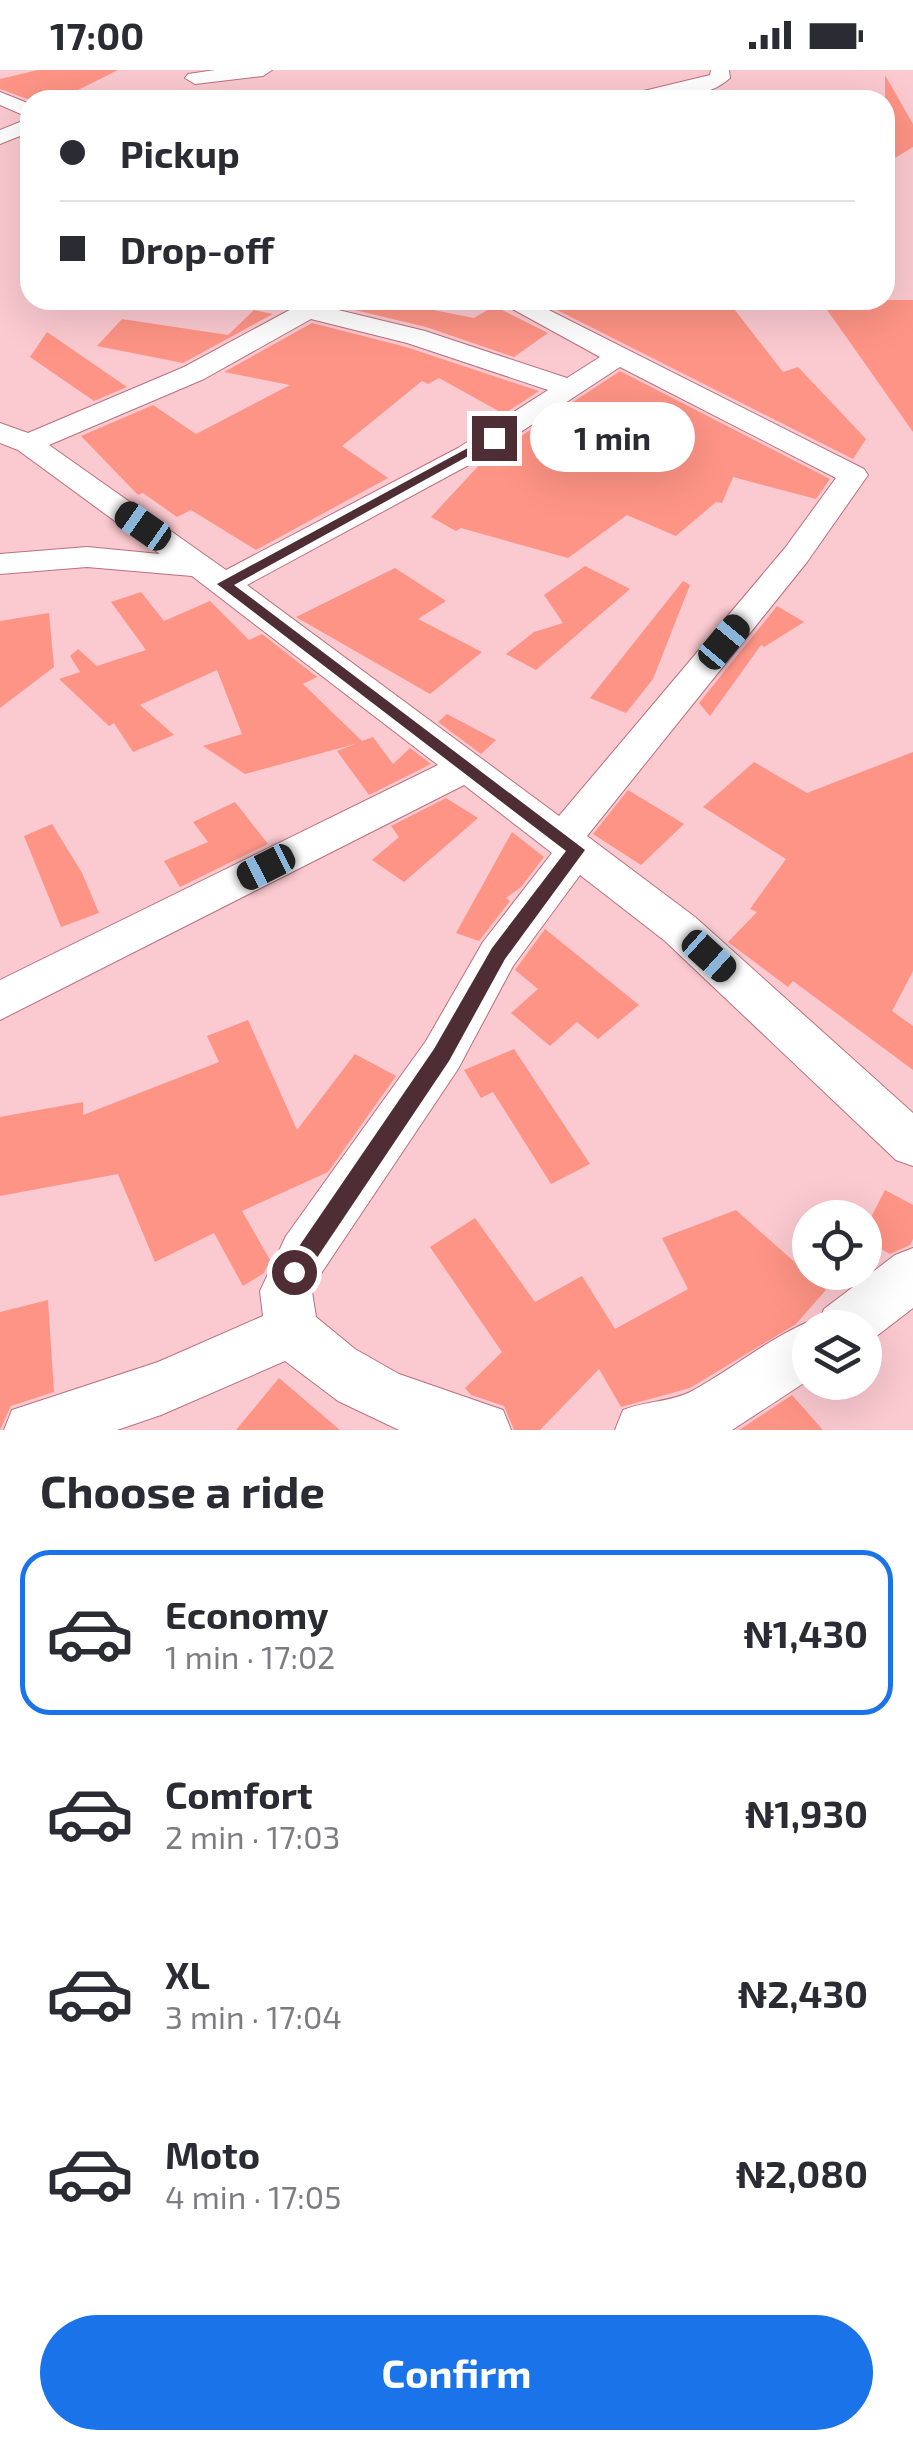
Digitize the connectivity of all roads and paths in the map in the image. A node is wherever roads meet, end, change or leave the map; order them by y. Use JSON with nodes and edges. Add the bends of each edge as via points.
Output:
{"nodes":[{"id":1,"x":262,"y":70,"type":"edge"},
{"id":2,"x":720,"y":70,"type":"edge"},
{"id":3,"x":191,"y":74,"type":"edge"},
{"id":4,"x":219,"y":90,"type":"edge"},
{"id":5,"x":680,"y":90,"type":"edge"},
{"id":6,"x":311,"y":310,"type":"edge"},
{"id":7,"x":331,"y":310,"type":"edge"},
{"id":8,"x":528,"y":310,"type":"edge"},
{"id":9,"x":616,"y":358,"type":"junction"},
{"id":10,"x":573,"y":389,"type":"junction"},
{"id":11,"x":14,"y":438,"type":"edge"},
{"id":12,"x":0,"y":564,"type":"edge"},
{"id":13,"x":212,"y":576,"type":"junction"},
{"id":14,"x":466,"y":766,"type":"junction"},
{"id":15,"x":569,"y":845,"type":"junction"},
{"id":16,"x":0,"y":1001,"type":"edge"},
{"id":17,"x":913,"y":1144,"type":"edge"},
{"id":18,"x":913,"y":1273,"type":"edge"},
{"id":19,"x":870,"y":1310,"type":"edge"},
{"id":20,"x":290,"y":1331,"type":"junction"},
{"id":21,"x":792,"y":1360,"type":"edge"},
{"id":22,"x":32,"y":1430,"type":"edge"},
{"id":23,"x":483,"y":1430,"type":"edge"},
{"id":24,"x":643,"y":1430,"type":"edge"}],
"edges":[{"from":1,"to":3,"type":"street"},
{"from":2,"to":5,"type":"street","via":[[720,78]]},
{"from":3,"to":4,"type":"street"},
{"from":6,"to":11,"type":"street","via":[[194,374]]},
{"from":7,"to":10,"type":"street"},
{"from":8,"to":9,"type":"street"},
{"from":9,"to":10,"type":"street"},
{"from":9,"to":15,"type":"street","via":[[853,475]]},
{"from":10,"to":13,"type":"street","via":[[468,454]]},
{"from":11,"to":13,"type":"street"},
{"from":12,"to":13,"type":"street","via":[[86,557]]},
{"from":13,"to":14,"type":"street"},
{"from":14,"to":15,"type":"street"},
{"from":14,"to":16,"type":"street"},
{"from":15,"to":17,"type":"street","via":[[680,929]]},
{"from":15,"to":20,"type":"street","via":[[442,1055],[304,1254],[286,1290]]},
{"from":18,"to":19,"type":"street"},
{"from":20,"to":22,"type":"street","via":[[161,1388]]},
{"from":20,"to":23,"type":"street","via":[[327,1365],[401,1406]]},
{"from":21,"to":24,"type":"street","via":[[698,1420]]}]}
